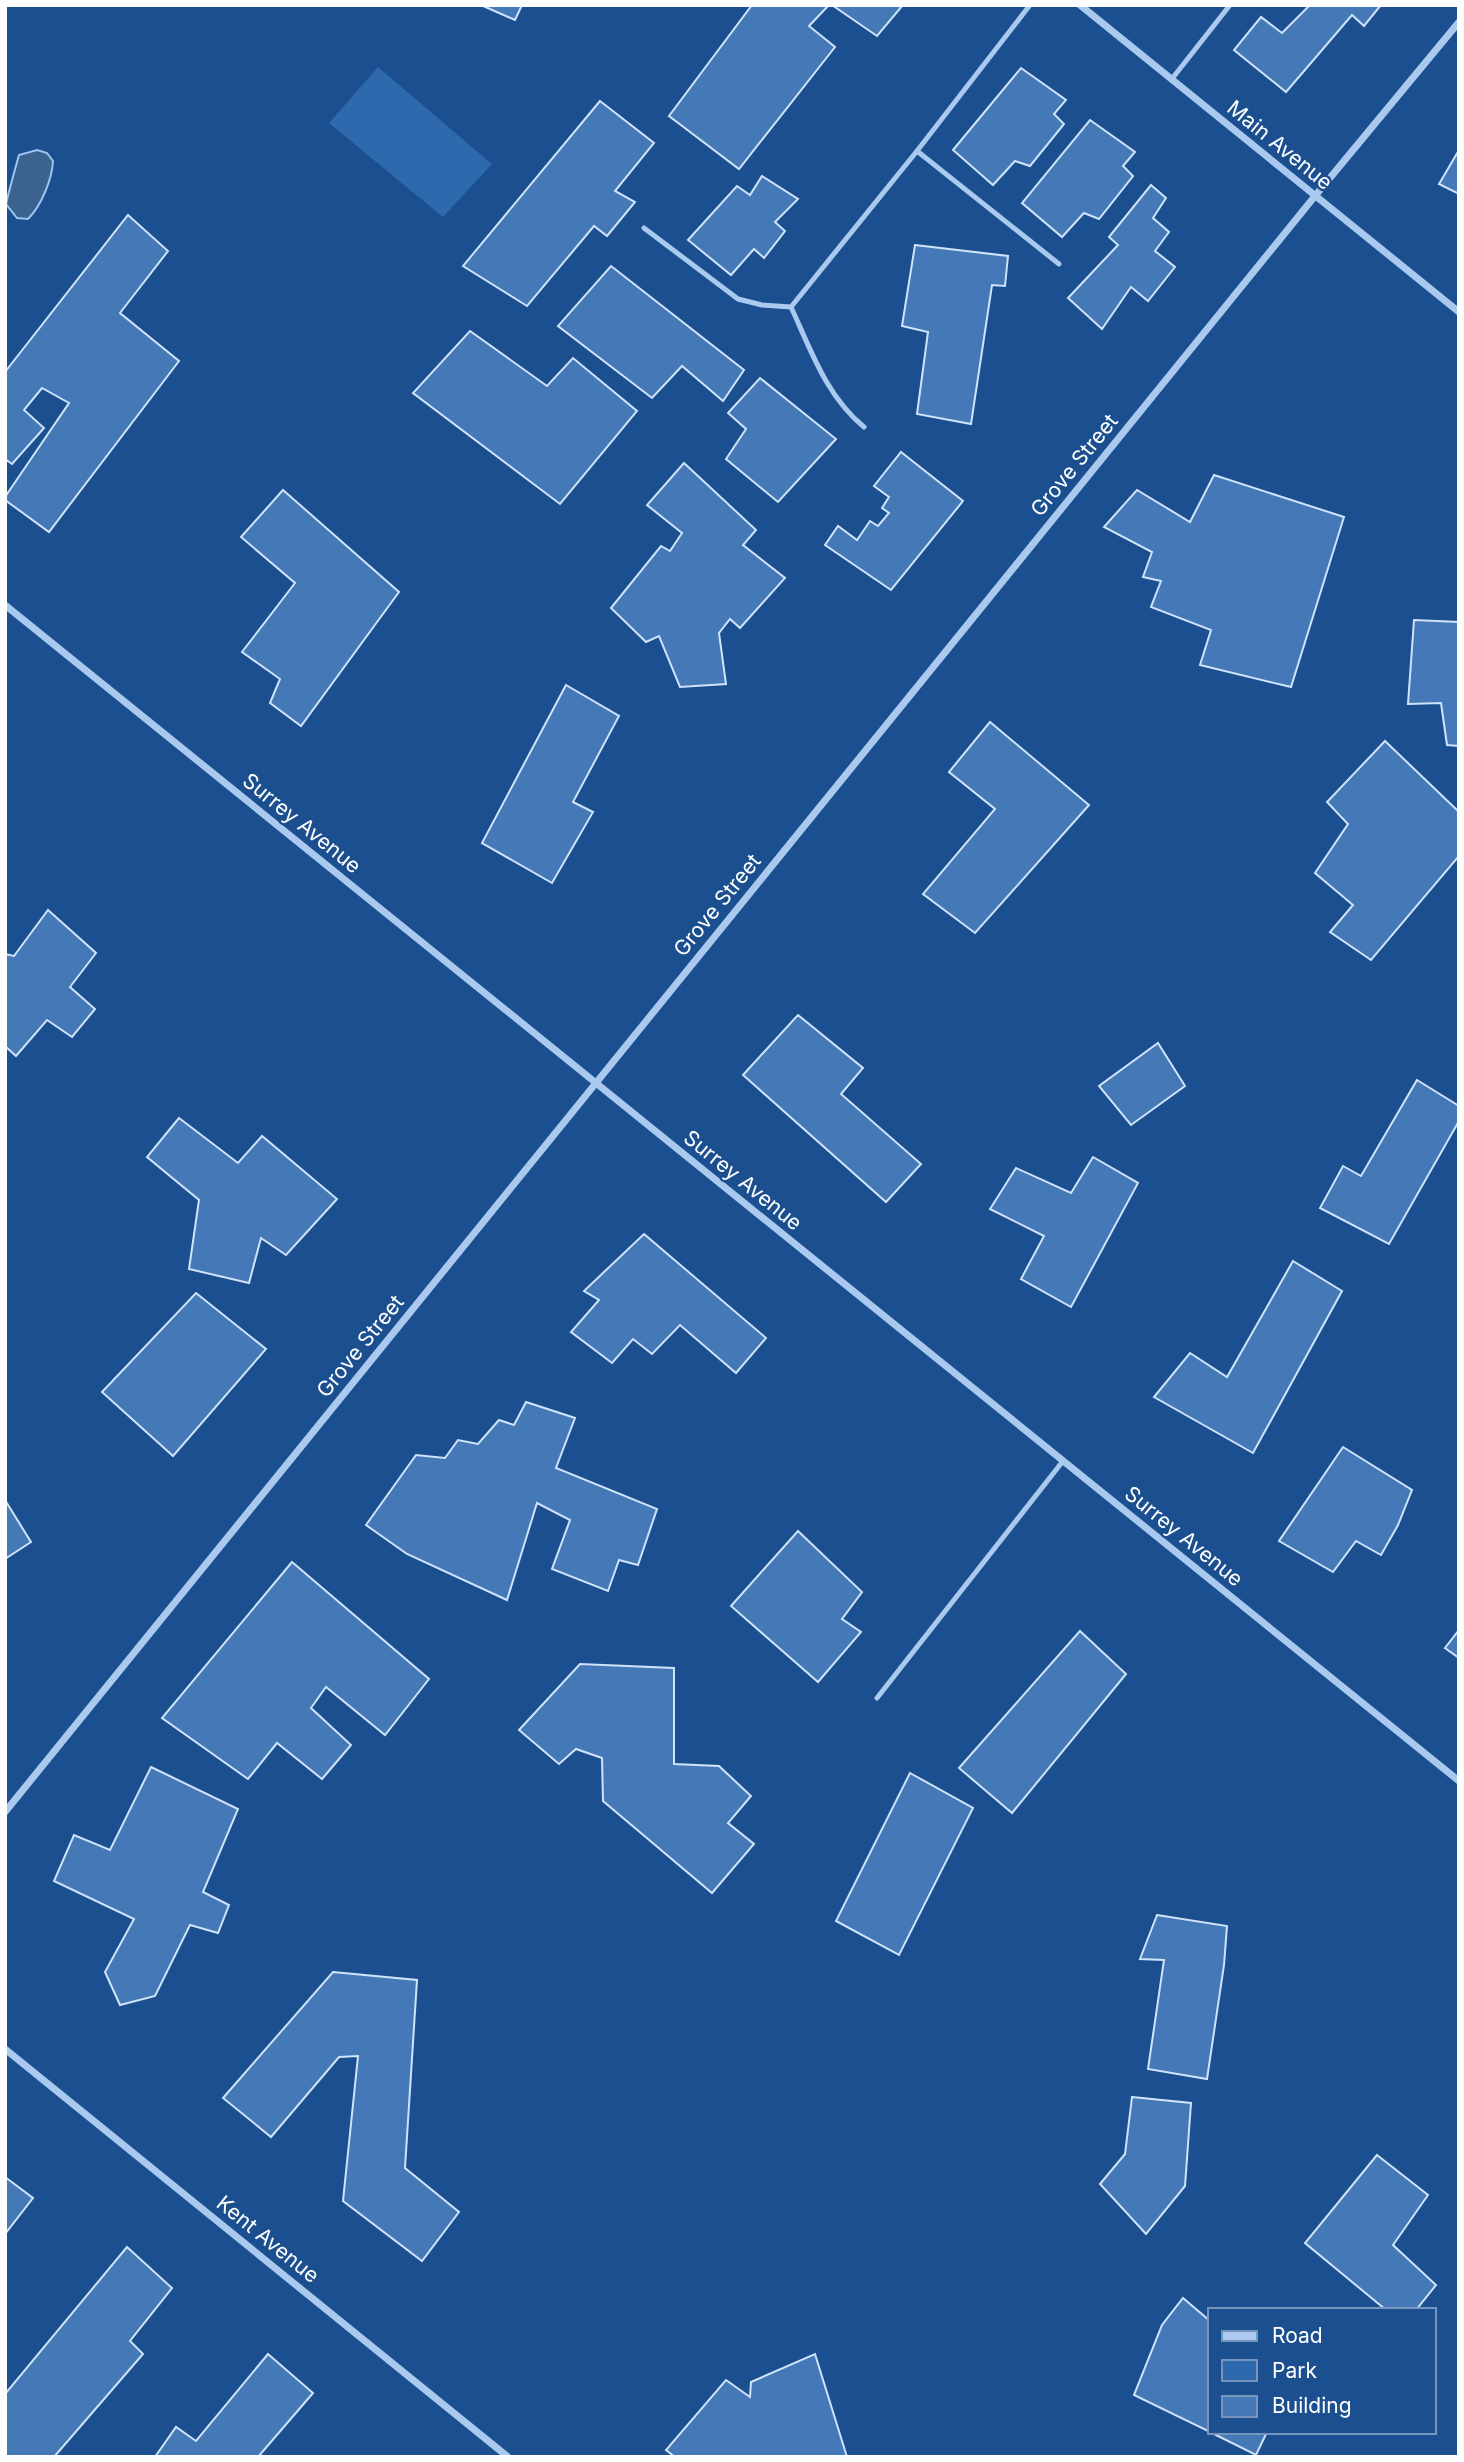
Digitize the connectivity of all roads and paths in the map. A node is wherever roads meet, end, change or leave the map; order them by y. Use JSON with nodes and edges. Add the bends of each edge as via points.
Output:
{"nodes":[{"id":1,"x":1030,"y":5,"type":"edge"},
{"id":2,"x":1080,"y":5,"type":"edge"},
{"id":3,"x":1230,"y":5,"type":"edge"},
{"id":4,"x":1459,"y":22,"type":"edge"},
{"id":5,"x":1171,"y":80,"type":"junction"},
{"id":6,"x":917,"y":151,"type":"junction"},
{"id":7,"x":1315,"y":196,"type":"junction"},
{"id":8,"x":644,"y":228,"type":"dead end"},
{"id":9,"x":1059,"y":264,"type":"dead end"},
{"id":10,"x":791,"y":307,"type":"junction"},
{"id":11,"x":1459,"y":312,"type":"edge"},
{"id":12,"x":864,"y":427,"type":"dead end"},
{"id":13,"x":5,"y":605,"type":"edge"},
{"id":14,"x":595,"y":1083,"type":"junction"},
{"id":15,"x":1063,"y":1461,"type":"junction"},
{"id":16,"x":877,"y":1698,"type":"dead end"},
{"id":17,"x":1459,"y":1781,"type":"edge"},
{"id":18,"x":5,"y":1812,"type":"edge"},
{"id":19,"x":5,"y":2049,"type":"edge"},
{"id":20,"x":508,"y":2457,"type":"edge"}],
"edges":[{"from":1,"to":6,"type":"lane"},
{"from":2,"to":5,"type":"street","name":"Main Avenue"},
{"from":3,"to":5,"type":"lane"},
{"from":4,"to":7,"type":"street","name":"Grove Street"},
{"from":5,"to":7,"type":"street","name":"Main Avenue"},
{"from":6,"to":9,"type":"lane"},
{"from":6,"to":10,"type":"lane"},
{"from":7,"to":11,"type":"street","name":"Main Avenue"},
{"from":7,"to":14,"type":"street","name":"Grove Street"},
{"from":8,"to":10,"type":"lane","via":[[738,299]]},
{"from":10,"to":12,"type":"lane","via":[[828,387]]},
{"from":13,"to":14,"type":"street","name":"Surrey Avenue"},
{"from":14,"to":15,"type":"street","name":"Surrey Avenue"},
{"from":14,"to":18,"type":"street","name":"Grove Street"},
{"from":15,"to":16,"type":"lane"},
{"from":15,"to":17,"type":"street","name":"Surrey Avenue"},
{"from":19,"to":20,"type":"street","name":"Kent Avenue"}]}
